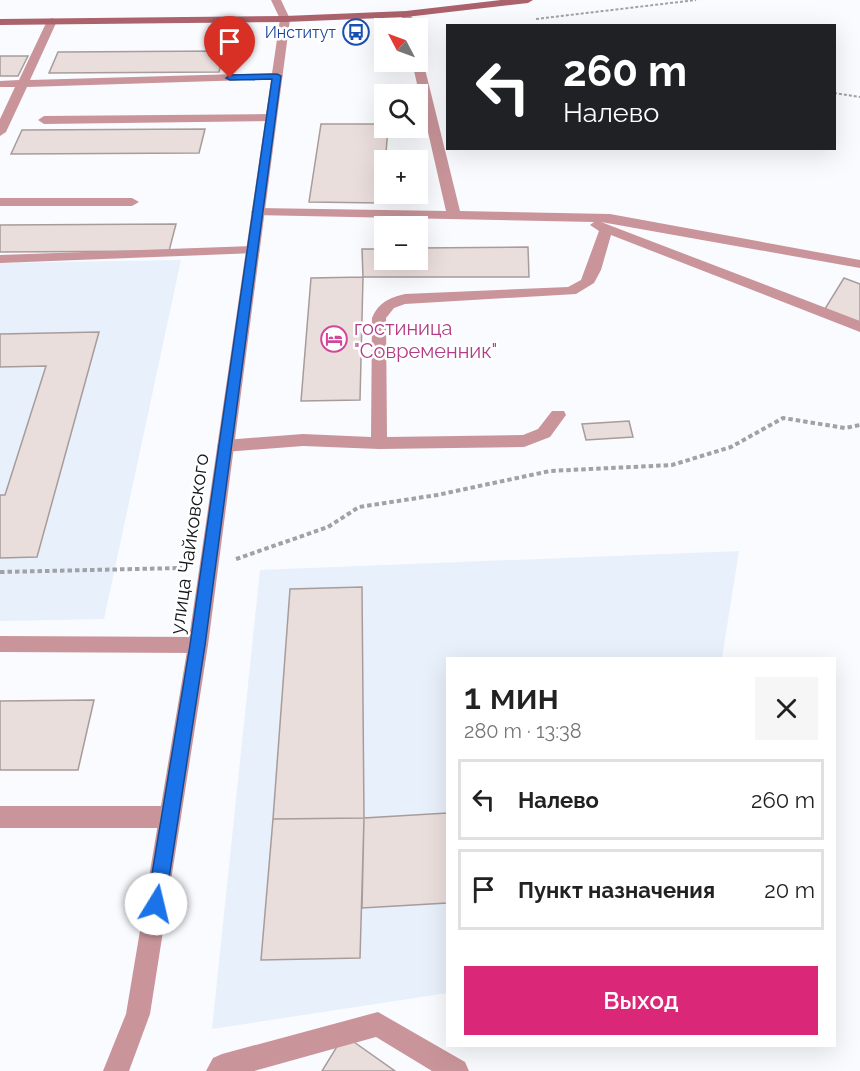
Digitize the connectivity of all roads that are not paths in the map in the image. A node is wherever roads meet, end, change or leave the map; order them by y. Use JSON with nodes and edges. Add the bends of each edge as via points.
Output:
{"nodes":[{"id":1,"x":276,"y":0,"type":"edge"},
{"id":2,"x":528,"y":0,"type":"edge"},
{"id":3,"x":406,"y":14,"type":"junction"},
{"id":4,"x":407,"y":18,"type":"edge"},
{"id":5,"x":285,"y":19,"type":"junction"},
{"id":6,"x":52,"y":21,"type":"junction"},
{"id":7,"x":0,"y":22,"type":"edge"},
{"id":8,"x":420,"y":72,"type":"edge"},
{"id":9,"x":277,"y":76,"type":"junction"},
{"id":10,"x":21,"y":83,"type":"junction"},
{"id":11,"x":0,"y":84,"type":"edge"},
{"id":12,"x":271,"y":118,"type":"junction"},
{"id":13,"x":44,"y":120,"type":"dead end"},
{"id":14,"x":0,"y":132,"type":"edge"},
{"id":15,"x":0,"y":202,"type":"edge"},
{"id":16,"x":132,"y":202,"type":"dead end"},
{"id":17,"x":258,"y":213,"type":"junction"},
{"id":18,"x":454,"y":216,"type":"junction"},
{"id":19,"x":579,"y":216,"type":"junction"},
{"id":20,"x":606,"y":230,"type":"junction"},
{"id":21,"x":253,"y":250,"type":"junction"},
{"id":22,"x":0,"y":259,"type":"edge"},
{"id":23,"x":860,"y":264,"type":"edge"},
{"id":24,"x":860,"y":327,"type":"edge"},
{"id":25,"x":558,"y":415,"type":"dead end"},
{"id":26,"x":379,"y":443,"type":"junction"},
{"id":27,"x":225,"y":446,"type":"junction"},
{"id":28,"x":0,"y":644,"type":"edge"},
{"id":29,"x":198,"y":645,"type":"junction"},
{"id":30,"x":0,"y":817,"type":"edge"},
{"id":31,"x":170,"y":817,"type":"junction"},
{"id":32,"x":116,"y":1071,"type":"edge"},
{"id":33,"x":219,"y":1071,"type":"edge"},
{"id":34,"x":456,"y":1071,"type":"edge"}],
"edges":[{"from":1,"to":5,"type":"street"},
{"from":2,"to":3,"type":"street"},
{"from":3,"to":4,"type":"street"},
{"from":3,"to":5,"type":"street"},
{"from":5,"to":6,"type":"street"},
{"from":5,"to":9,"type":"street","name":"улица Чайковского"},
{"from":6,"to":7,"type":"street"},
{"from":6,"to":10,"type":"street"},
{"from":8,"to":18,"type":"street"},
{"from":9,"to":10,"type":"street"},
{"from":9,"to":12,"type":"street","name":"улица Чайковского"},
{"from":10,"to":11,"type":"street"},
{"from":10,"to":14,"type":"street"},
{"from":12,"to":13,"type":"street"},
{"from":12,"to":17,"type":"street","name":"улица Чайковского"},
{"from":15,"to":16,"type":"street"},
{"from":17,"to":18,"type":"street"},
{"from":17,"to":21,"type":"street","name":"улица Чайковского"},
{"from":18,"to":19,"type":"street"},
{"from":19,"to":20,"type":"street"},
{"from":19,"to":23,"type":"street","via":[[610,218]]},
{"from":20,"to":24,"type":"street"},
{"from":20,"to":26,"type":"street","via":[[594,270],[586,283],[571,291],[405,299],[382,309]]},
{"from":21,"to":22,"type":"street"},
{"from":21,"to":27,"type":"street","name":"улица Чайковского"},
{"from":25,"to":26,"type":"street","via":[[544,433],[524,441]]},
{"from":26,"to":27,"type":"street","via":[[303,440]]},
{"from":27,"to":29,"type":"street","name":"улица Чайковского"},
{"from":28,"to":29,"type":"street"},
{"from":29,"to":31,"type":"street","name":"улица Чайковского"},
{"from":30,"to":31,"type":"street"},
{"from":31,"to":32,"type":"street","name":"улица Чайковского","via":[[138,1014]]},
{"from":33,"to":34,"type":"street","via":[[378,1024]]}]}
